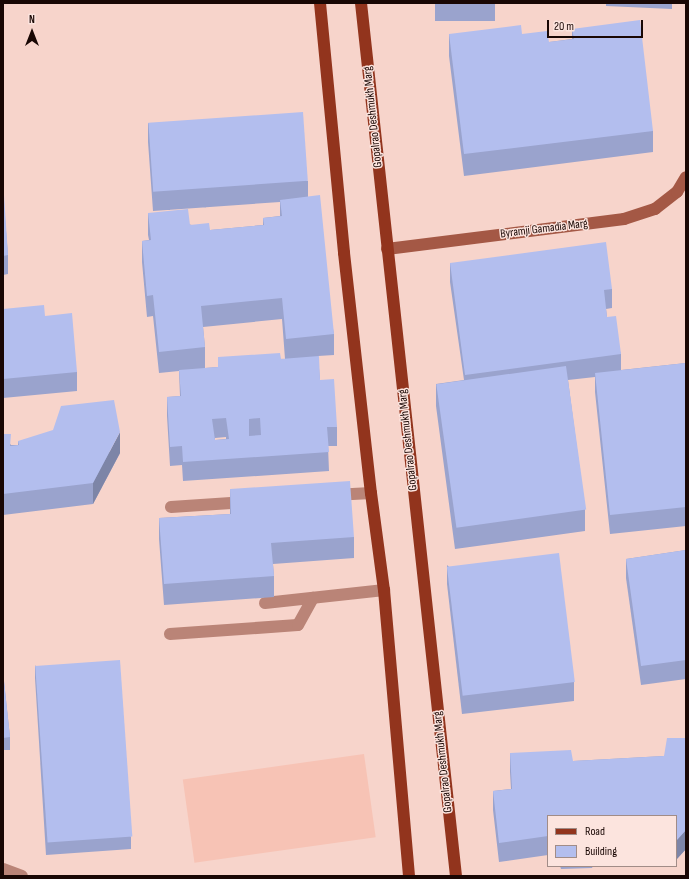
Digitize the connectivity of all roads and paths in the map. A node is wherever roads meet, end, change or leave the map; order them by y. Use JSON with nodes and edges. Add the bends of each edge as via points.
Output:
{"nodes":[{"id":1,"x":320,"y":3,"type":"edge"},
{"id":2,"x":361,"y":3,"type":"edge"},
{"id":3,"x":686,"y":177,"type":"edge"},
{"id":4,"x":387,"y":249,"type":"junction"},
{"id":5,"x":371,"y":493,"type":"junction"},
{"id":6,"x":320,"y":496,"type":"edge"},
{"id":7,"x":258,"y":501,"type":"edge"},
{"id":8,"x":171,"y":508,"type":"dead end"},
{"id":9,"x":384,"y":590,"type":"junction"},
{"id":10,"x":313,"y":598,"type":"junction"},
{"id":11,"x":265,"y":602,"type":"edge"},
{"id":12,"x":170,"y":634,"type":"dead end"},
{"id":13,"x":3,"y":868,"type":"edge"},
{"id":14,"x":22,"y":876,"type":"edge"},
{"id":15,"x":409,"y":876,"type":"edge"},
{"id":16,"x":456,"y":876,"type":"edge"}],
"edges":[{"from":1,"to":5,"type":"main road","via":[[344,253]]},
{"from":2,"to":4,"type":"main road","name":"Gopalrao Deshmukh Marg"},
{"from":3,"to":4,"type":"street","name":"Byramji Gamadia Marg","via":[[677,192],[655,209],[624,219]]},
{"from":4,"to":16,"type":"main road","name":"Gopalrao Deshmukh Marg"},
{"from":5,"to":6,"type":"street"},
{"from":5,"to":9,"type":"main road"},
{"from":7,"to":8,"type":"street"},
{"from":9,"to":10,"type":"street"},
{"from":9,"to":15,"type":"main road"},
{"from":10,"to":11,"type":"street"},
{"from":10,"to":12,"type":"street","via":[[298,625]]},
{"from":13,"to":14,"type":"street"}]}
